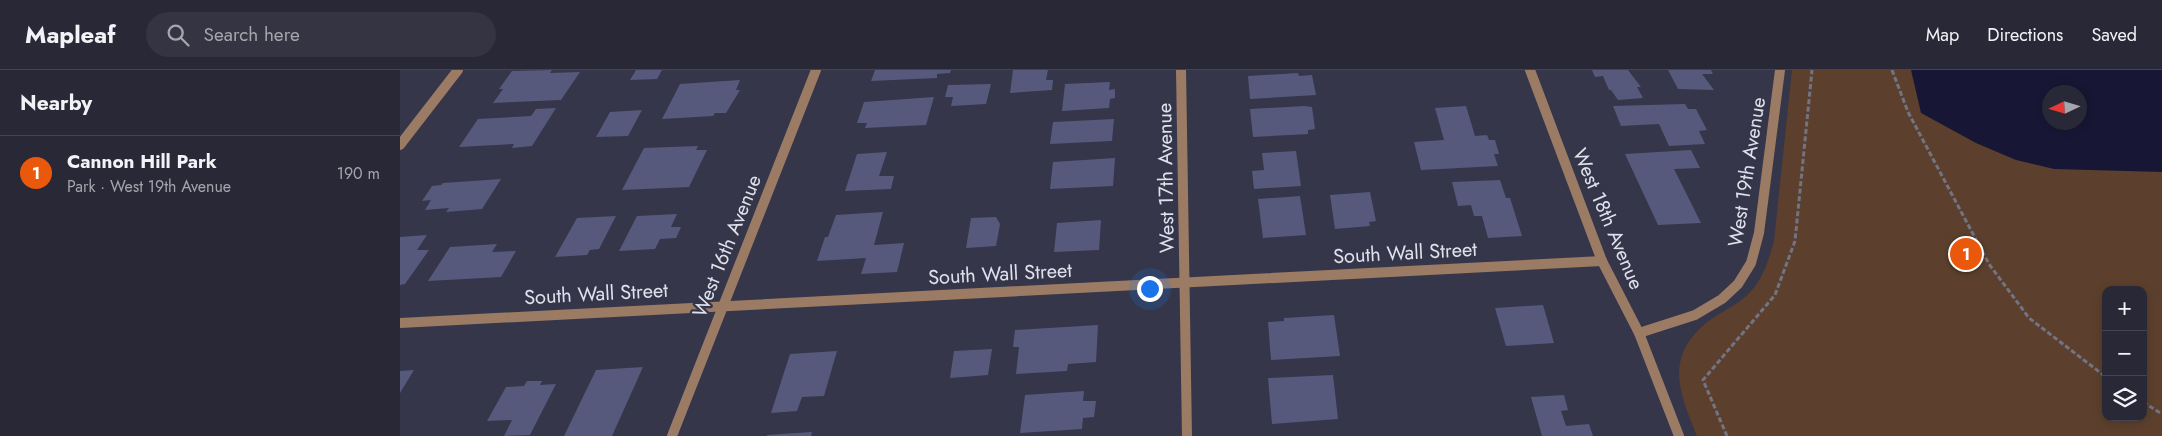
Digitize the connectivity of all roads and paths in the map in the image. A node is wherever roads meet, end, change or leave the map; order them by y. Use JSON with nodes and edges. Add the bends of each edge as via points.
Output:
{"nodes":[{"id":1,"x":458,"y":70,"type":"edge"},
{"id":2,"x":816,"y":70,"type":"edge"},
{"id":3,"x":1181,"y":70,"type":"edge"},
{"id":4,"x":1530,"y":70,"type":"edge"},
{"id":5,"x":1780,"y":70,"type":"edge"},
{"id":6,"x":1892,"y":70,"type":"edge"},
{"id":7,"x":400,"y":145,"type":"edge"},
{"id":8,"x":1602,"y":261,"type":"junction"},
{"id":9,"x":1185,"y":283,"type":"junction"},
{"id":10,"x":723,"y":306,"type":"junction"},
{"id":11,"x":400,"y":323,"type":"edge"},
{"id":12,"x":1640,"y":333,"type":"junction"},
{"id":13,"x":2105,"y":376,"type":"edge"},
{"id":14,"x":2147,"y":405,"type":"edge"},
{"id":15,"x":2162,"y":414,"type":"edge"},
{"id":16,"x":672,"y":436,"type":"edge"},
{"id":17,"x":1187,"y":436,"type":"edge"},
{"id":18,"x":1679,"y":436,"type":"edge"}],
"edges":[{"from":1,"to":7,"type":"street"},
{"from":2,"to":10,"type":"street","name":"West 16th Avenue"},
{"from":3,"to":9,"type":"street","name":"West 17th Avenue"},
{"from":4,"to":8,"type":"street","name":"West 18th Avenue"},
{"from":5,"to":12,"type":"street","name":"West 19th Avenue","via":[[1759,234],[1751,263],[1738,284],[1722,299],[1695,315]]},
{"from":6,"to":13,"type":"path","via":[[1908,112],[1989,264],[2029,318]]},
{"from":8,"to":9,"type":"street","name":"South Wall Street"},
{"from":8,"to":12,"type":"street","name":"West 18th Avenue"},
{"from":9,"to":10,"type":"street","name":"South Wall Street"},
{"from":9,"to":17,"type":"street","name":"West 17th Avenue"},
{"from":10,"to":11,"type":"street","name":"South Wall Street"},
{"from":10,"to":16,"type":"street","name":"West 16th Avenue"},
{"from":12,"to":18,"type":"street","name":"West 18th Avenue"},
{"from":14,"to":15,"type":"path"}]}
